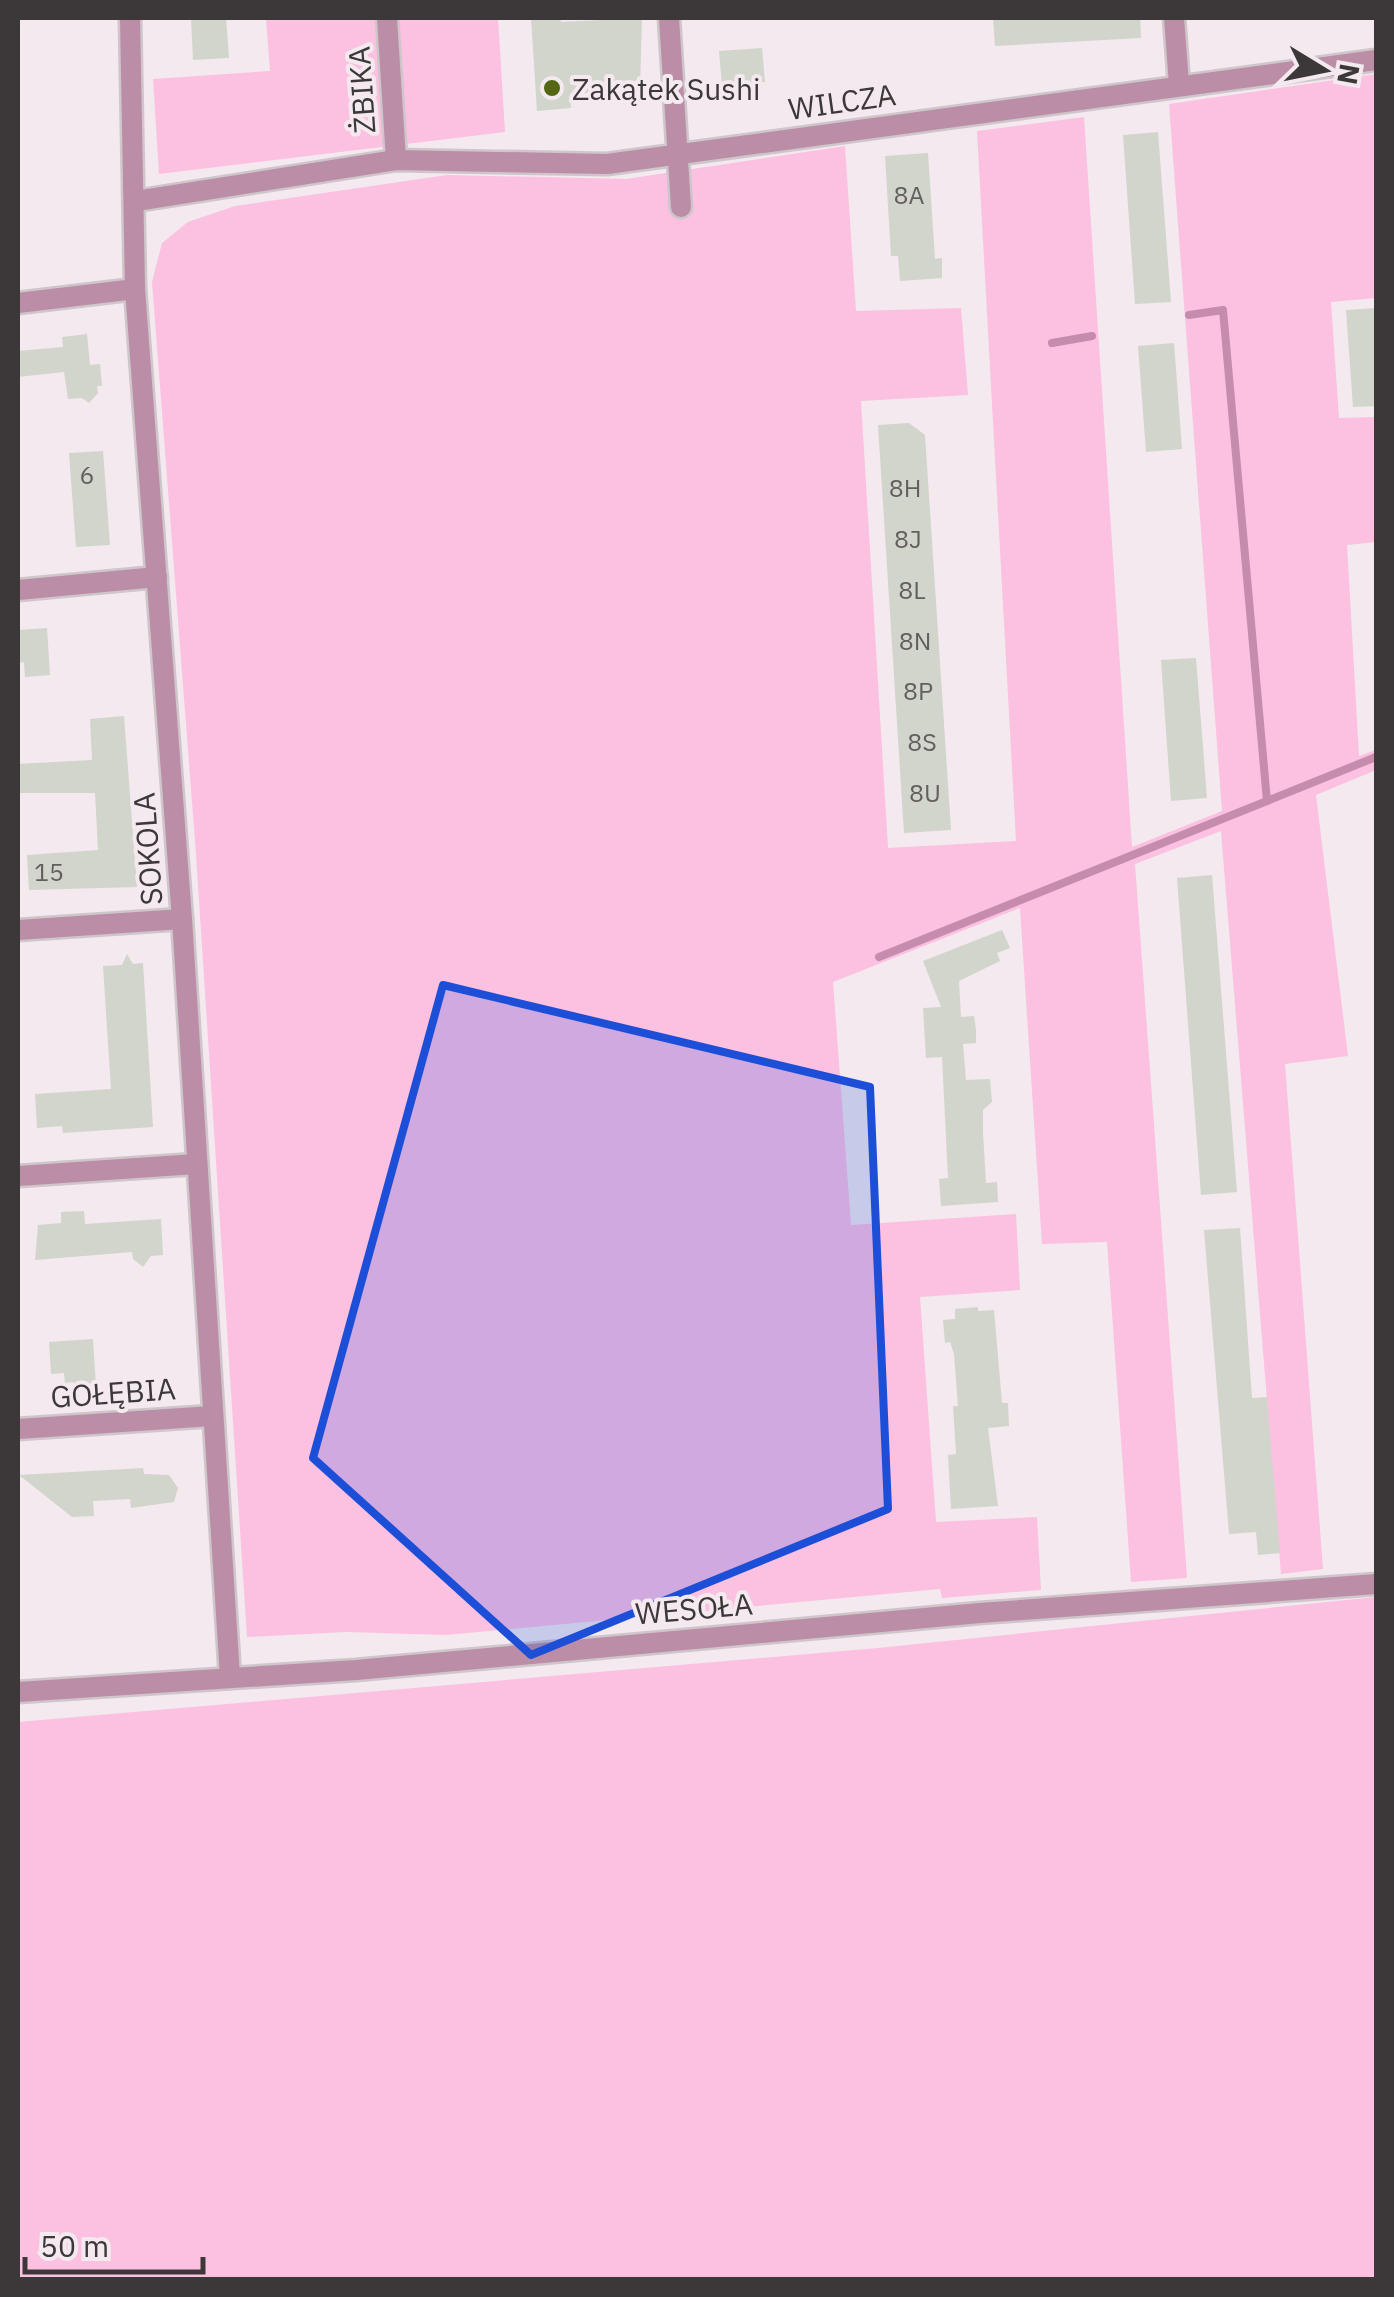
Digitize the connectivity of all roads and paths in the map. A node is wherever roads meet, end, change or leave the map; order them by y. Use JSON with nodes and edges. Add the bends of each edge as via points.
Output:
{"nodes":[{"id":1,"x":130,"y":18,"type":"edge"},
{"id":2,"x":386,"y":18,"type":"edge"},
{"id":3,"x":669,"y":18,"type":"edge"},
{"id":4,"x":1174,"y":18,"type":"edge"},
{"id":5,"x":1376,"y":60,"type":"edge"},
{"id":6,"x":1179,"y":84,"type":"junction"},
{"id":7,"x":677,"y":155,"type":"junction"},
{"id":8,"x":396,"y":160,"type":"junction"},
{"id":9,"x":136,"y":201,"type":"junction"},
{"id":10,"x":681,"y":207,"type":"dead end"},
{"id":11,"x":136,"y":289,"type":"junction"},
{"id":12,"x":18,"y":303,"type":"edge"},
{"id":13,"x":157,"y":577,"type":"junction"},
{"id":14,"x":18,"y":590,"type":"edge"},
{"id":15,"x":182,"y":918,"type":"junction"},
{"id":16,"x":18,"y":930,"type":"edge"},
{"id":17,"x":196,"y":1164,"type":"junction"},
{"id":18,"x":18,"y":1176,"type":"edge"},
{"id":19,"x":212,"y":1416,"type":"junction"},
{"id":20,"x":18,"y":1429,"type":"edge"},
{"id":21,"x":1376,"y":1584,"type":"edge"},
{"id":22,"x":230,"y":1677,"type":"junction"},
{"id":23,"x":18,"y":1692,"type":"edge"}],
"edges":[{"from":1,"to":9,"type":"street","name":"SOKOLA"},
{"from":2,"to":8,"type":"street","name":"ŻBIKA"},
{"from":3,"to":7,"type":"street"},
{"from":4,"to":6,"type":"street"},
{"from":5,"to":6,"type":"street","name":"WILCZA"},
{"from":6,"to":7,"type":"street","name":"WILCZA"},
{"from":7,"to":8,"type":"street","name":"WILCZA","via":[[608,164]]},
{"from":7,"to":10,"type":"street"},
{"from":8,"to":9,"type":"street","name":"WILCZA"},
{"from":9,"to":11,"type":"street","name":"SOKOLA"},
{"from":11,"to":12,"type":"street"},
{"from":11,"to":13,"type":"street","name":"SOKOLA"},
{"from":13,"to":14,"type":"street"},
{"from":13,"to":15,"type":"street","name":"SOKOLA"},
{"from":15,"to":16,"type":"street"},
{"from":15,"to":17,"type":"street","name":"SOKOLA"},
{"from":17,"to":18,"type":"street"},
{"from":17,"to":19,"type":"street","name":"SOKOLA"},
{"from":19,"to":20,"type":"street","name":"GOŁĘBIA"},
{"from":19,"to":22,"type":"street","name":"SOKOLA"},
{"from":21,"to":22,"type":"street","name":"WESOŁA"},
{"from":22,"to":23,"type":"street","name":"WESOŁA"}]}
